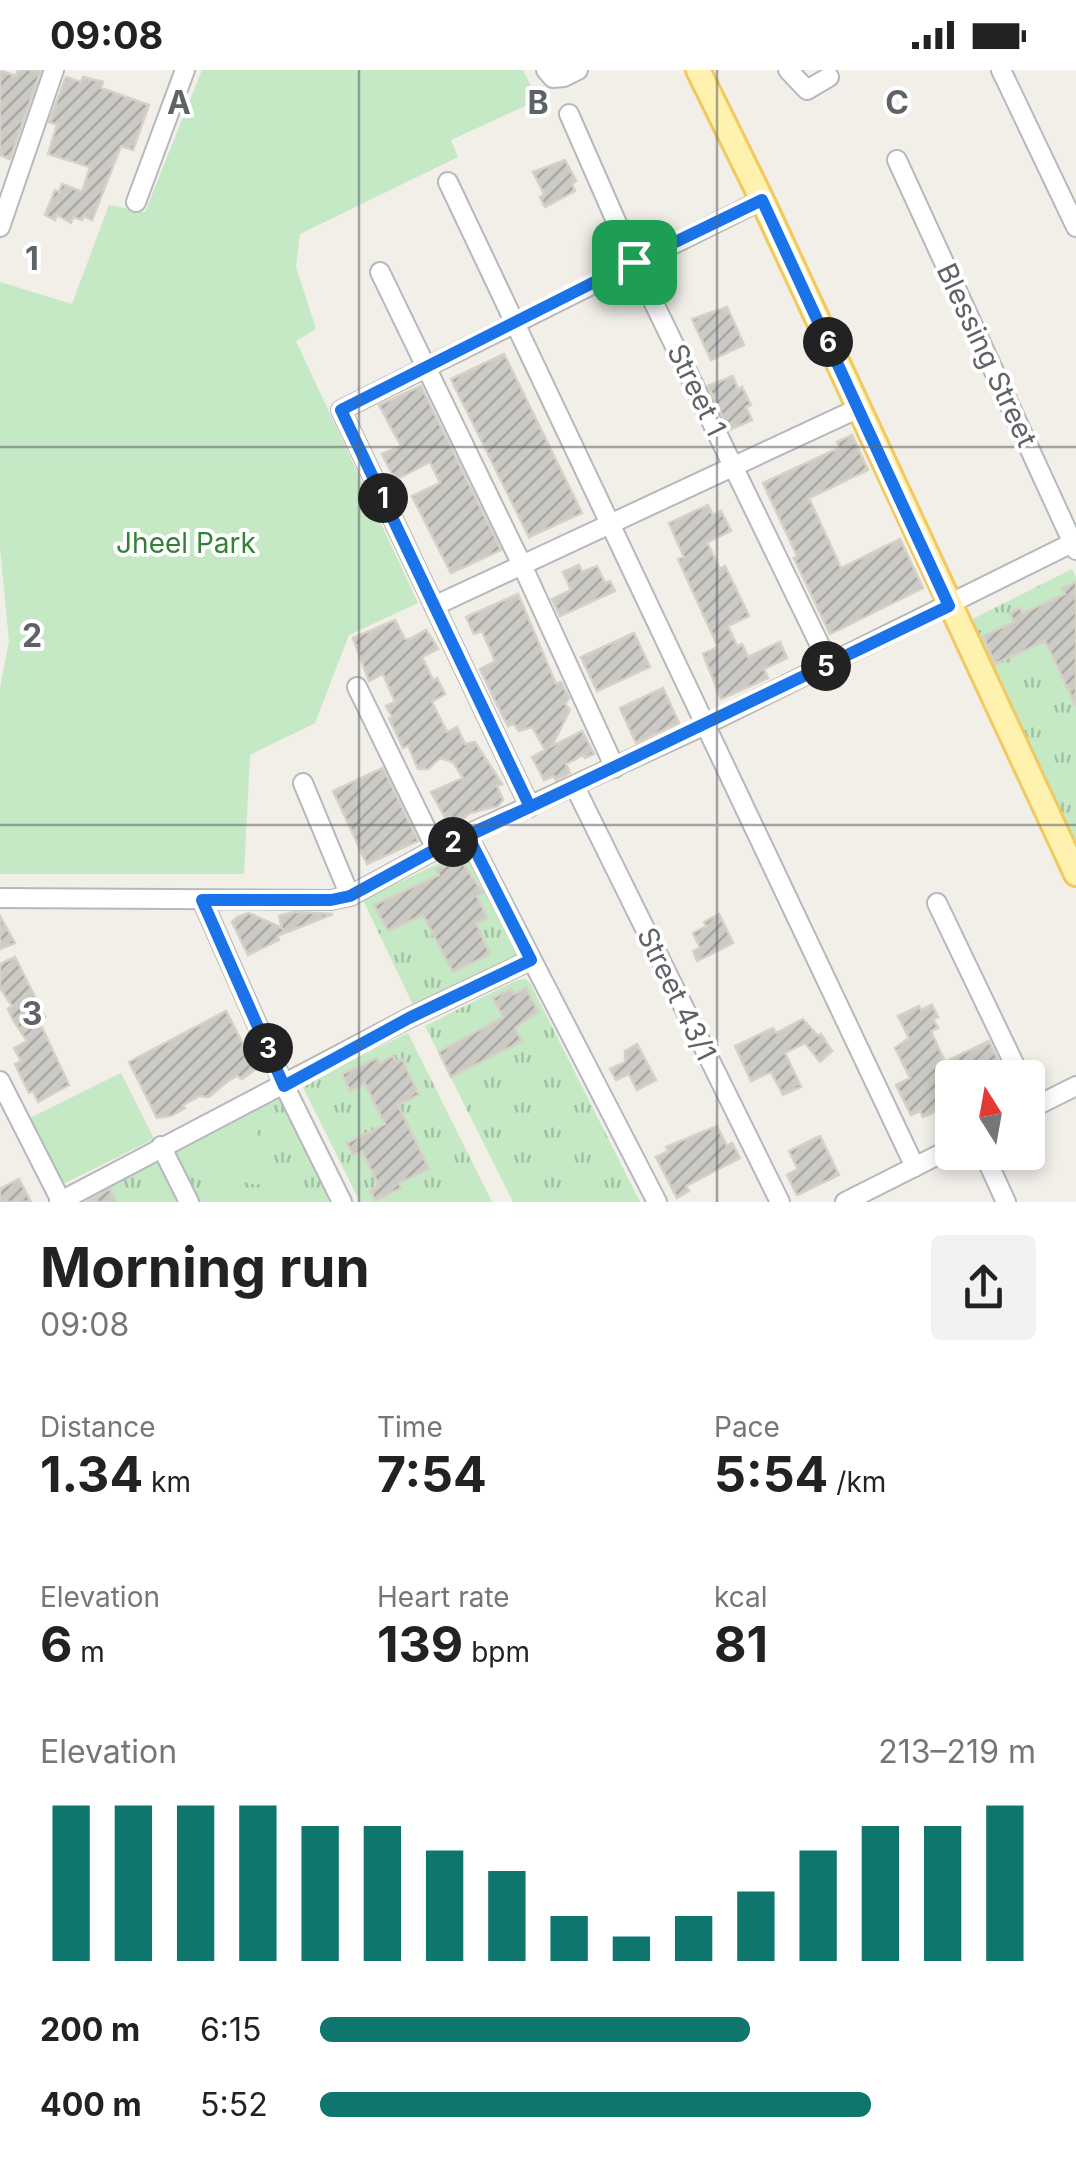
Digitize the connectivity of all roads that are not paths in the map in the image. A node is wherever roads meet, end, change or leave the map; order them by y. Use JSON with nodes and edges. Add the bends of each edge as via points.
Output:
{"nodes":[{"id":1,"x":54,"y":70,"type":"edge"},
{"id":2,"x":185,"y":70,"type":"edge"},
{"id":3,"x":546,"y":70,"type":"edge"},
{"id":4,"x":578,"y":70,"type":"edge"},
{"id":5,"x":698,"y":70,"type":"edge"},
{"id":6,"x":788,"y":70,"type":"edge"},
{"id":7,"x":1001,"y":70,"type":"edge"},
{"id":8,"x":829,"y":77,"type":"dead end"},
{"id":9,"x":568,"y":114,"type":"dead end"},
{"id":10,"x":897,"y":160,"type":"dead end"},
{"id":11,"x":8,"y":175,"type":"edge"},
{"id":12,"x":448,"y":182,"type":"dead end"},
{"id":13,"x":762,"y":200,"type":"junction"},
{"id":14,"x":136,"y":202,"type":"dead end"},
{"id":15,"x":1076,"y":226,"type":"edge"},
{"id":16,"x":0,"y":227,"type":"edge"},
{"id":17,"x":634,"y":262,"type":"junction"},
{"id":18,"x":380,"y":272,"type":"dead end"},
{"id":19,"x":514,"y":321,"type":"junction"},
{"id":20,"x":426,"y":366,"type":"junction"},
{"id":21,"x":859,"y":408,"type":"junction"},
{"id":22,"x":734,"y":466,"type":"junction"},
{"id":23,"x":610,"y":522,"type":"junction"},
{"id":24,"x":1075,"y":545,"type":"edge"},
{"id":25,"x":522,"y":564,"type":"junction"},
{"id":26,"x":434,"y":606,"type":"junction"},
{"id":27,"x":949,"y":606,"type":"junction"},
{"id":28,"x":828,"y":664,"type":"junction"},
{"id":29,"x":357,"y":687,"type":"dead end"},
{"id":30,"x":705,"y":725,"type":"junction"},
{"id":31,"x":614,"y":768,"type":"junction"},
{"id":32,"x":304,"y":783,"type":"dead end"},
{"id":33,"x":575,"y":787,"type":"junction"},
{"id":34,"x":530,"y":807,"type":"junction"},
{"id":35,"x":468,"y":836,"type":"junction"},
{"id":36,"x":436,"y":849,"type":"junction"},
{"id":37,"x":1076,"y":874,"type":"edge"},
{"id":38,"x":350,"y":896,"type":"junction"},
{"id":39,"x":0,"y":898,"type":"edge"},
{"id":40,"x":202,"y":900,"type":"junction"},
{"id":41,"x":937,"y":903,"type":"dead end"},
{"id":42,"x":531,"y":960,"type":"junction"},
{"id":43,"x":1012,"y":1060,"type":"edge"},
{"id":44,"x":0,"y":1081,"type":"edge"},
{"id":45,"x":284,"y":1086,"type":"junction"},
{"id":46,"x":1076,"y":1086,"type":"edge"},
{"id":47,"x":1045,"y":1097,"type":"edge"},
{"id":48,"x":162,"y":1146,"type":"junction"},
{"id":49,"x":935,"y":1157,"type":"edge"},
{"id":50,"x":915,"y":1167,"type":"junction"},
{"id":51,"x":991,"y":1170,"type":"edge"},
{"id":52,"x":60,"y":1202,"type":"edge"},
{"id":53,"x":189,"y":1202,"type":"edge"},
{"id":54,"x":342,"y":1202,"type":"edge"},
{"id":55,"x":657,"y":1202,"type":"edge"},
{"id":56,"x":780,"y":1202,"type":"edge"},
{"id":57,"x":845,"y":1202,"type":"edge"},
{"id":58,"x":1006,"y":1202,"type":"edge"}],
"edges":[{"from":1,"to":11,"type":"street"},
{"from":2,"to":14,"type":"street"},
{"from":3,"to":4,"type":"street","via":[[553,78]]},
{"from":5,"to":13,"type":"main road"},
{"from":6,"to":8,"type":"street","via":[[807,90]]},
{"from":7,"to":15,"type":"street"},
{"from":9,"to":17,"type":"street","name":"Street 1"},
{"from":10,"to":24,"type":"street","name":"Blessing Street"},
{"from":11,"to":16,"type":"street"},
{"from":12,"to":19,"type":"street"},
{"from":13,"to":17,"type":"street"},
{"from":13,"to":21,"type":"main road"},
{"from":17,"to":19,"type":"street"},
{"from":17,"to":22,"type":"street","name":"Street 1"},
{"from":18,"to":20,"type":"street"},
{"from":19,"to":20,"type":"street"},
{"from":19,"to":23,"type":"street"},
{"from":20,"to":25,"type":"street"},
{"from":20,"to":26,"type":"street","via":[[341,410]]},
{"from":21,"to":22,"type":"street"},
{"from":21,"to":27,"type":"main road"},
{"from":22,"to":23,"type":"street"},
{"from":22,"to":28,"type":"street","name":"Street 1"},
{"from":23,"to":25,"type":"street"},
{"from":23,"to":30,"type":"street"},
{"from":24,"to":27,"type":"street"},
{"from":25,"to":26,"type":"street"},
{"from":25,"to":31,"type":"street"},
{"from":26,"to":34,"type":"street"},
{"from":27,"to":28,"type":"street"},
{"from":27,"to":37,"type":"main road"},
{"from":28,"to":30,"type":"street"},
{"from":29,"to":36,"type":"street"},
{"from":30,"to":31,"type":"street"},
{"from":30,"to":50,"type":"street"},
{"from":31,"to":33,"type":"street"},
{"from":32,"to":38,"type":"street"},
{"from":33,"to":34,"type":"street"},
{"from":33,"to":56,"type":"street","name":"Street 43/1"},
{"from":34,"to":35,"type":"street"},
{"from":35,"to":36,"type":"street"},
{"from":35,"to":42,"type":"street"},
{"from":36,"to":38,"type":"street"},
{"from":38,"to":40,"type":"street"},
{"from":39,"to":40,"type":"street"},
{"from":40,"to":45,"type":"street"},
{"from":41,"to":43,"type":"street"},
{"from":42,"to":45,"type":"street"},
{"from":42,"to":55,"type":"street"},
{"from":44,"to":52,"type":"street"},
{"from":45,"to":48,"type":"street"},
{"from":45,"to":54,"type":"street"},
{"from":46,"to":47,"type":"street"},
{"from":48,"to":52,"type":"street"},
{"from":48,"to":53,"type":"street"},
{"from":49,"to":50,"type":"street"},
{"from":50,"to":57,"type":"street"},
{"from":51,"to":58,"type":"street"}]}
